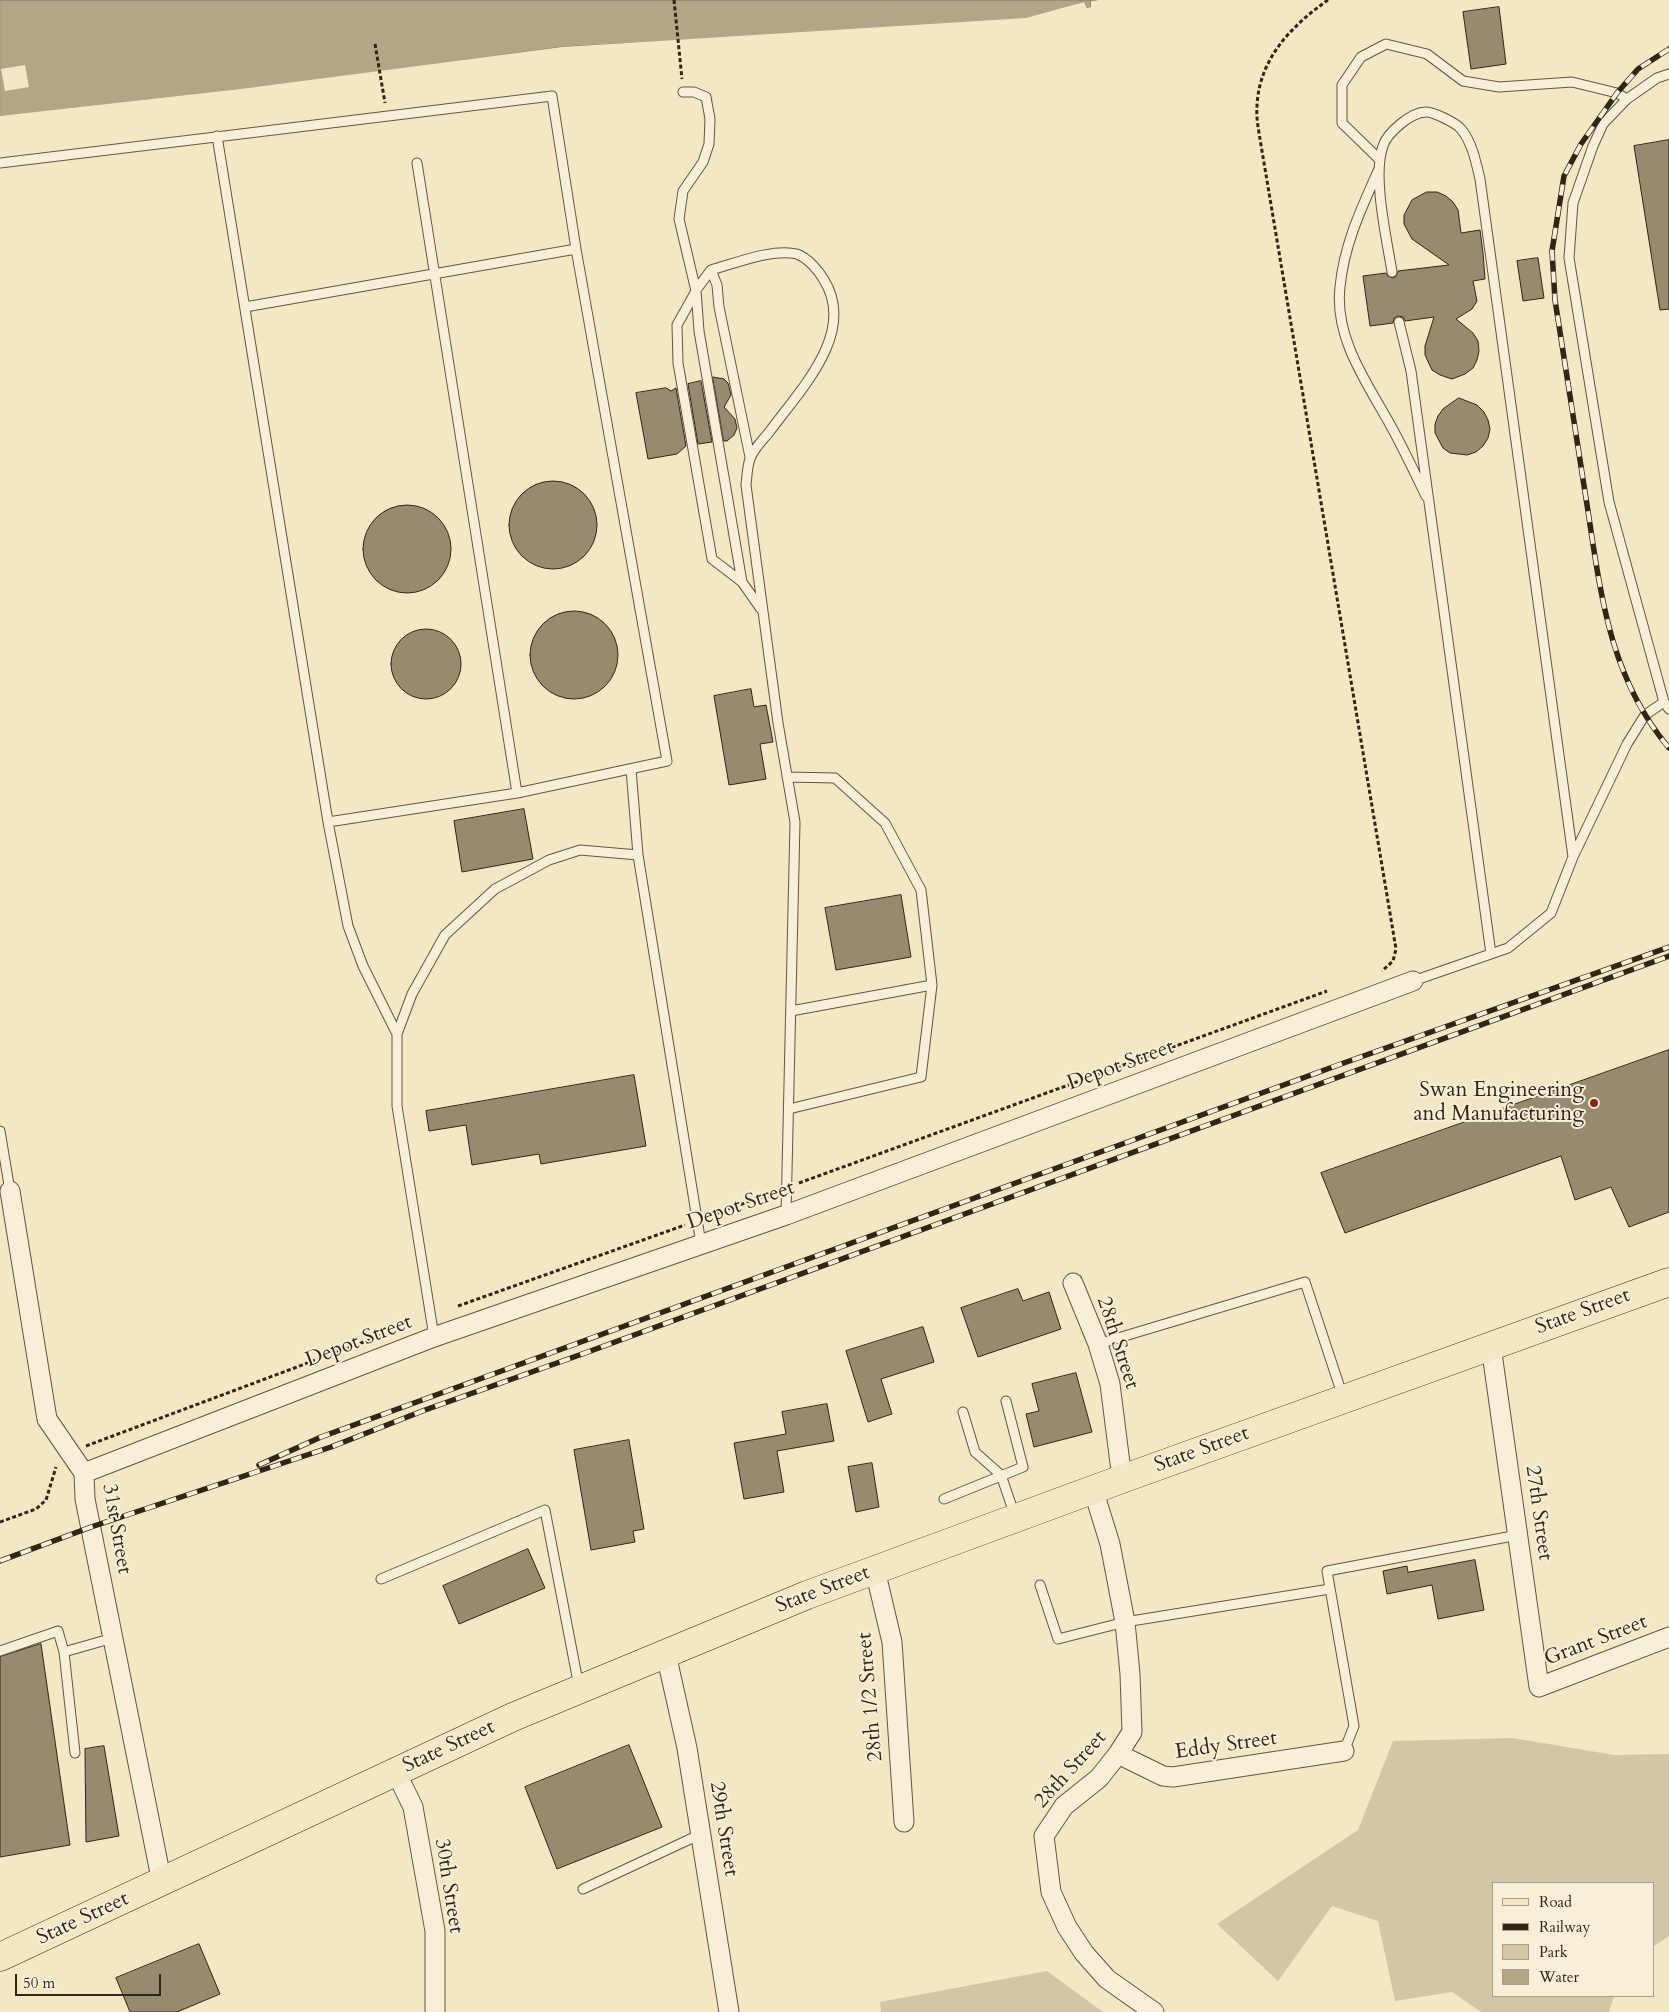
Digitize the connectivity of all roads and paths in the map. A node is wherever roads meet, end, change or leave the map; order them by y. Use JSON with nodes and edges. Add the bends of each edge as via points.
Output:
{"nodes":[{"id":1,"x":674,"y":0,"type":"edge"},
{"id":2,"x":375,"y":44,"type":"dead end"},
{"id":3,"x":1669,"y":74,"type":"edge"},
{"id":4,"x":683,"y":92,"type":"joint"},
{"id":5,"x":1627,"y":98,"type":"junction"},
{"id":6,"x":387,"y":118,"type":"junction"},
{"id":7,"x":217,"y":136,"type":"junction"},
{"id":8,"x":1380,"y":160,"type":"junction"},
{"id":9,"x":0,"y":162,"type":"edge"},
{"id":10,"x":417,"y":163,"type":"dead end"},
{"id":11,"x":1378,"y":171,"type":"junction"},
{"id":12,"x":576,"y":249,"type":"junction"},
{"id":13,"x":711,"y":270,"type":"junction"},
{"id":14,"x":1392,"y":272,"type":"dead end"},
{"id":15,"x":435,"y":274,"type":"junction"},
{"id":16,"x":696,"y":291,"type":"junction"},
{"id":17,"x":245,"y":307,"type":"junction"},
{"id":18,"x":1399,"y":322,"type":"dead end"},
{"id":19,"x":750,"y":457,"type":"junction"},
{"id":20,"x":1429,"y":503,"type":"junction"},
{"id":21,"x":742,"y":582,"type":"junction"},
{"id":22,"x":763,"y":611,"type":"junction"},
{"id":23,"x":1666,"y":705,"type":"edge"},
{"id":24,"x":631,"y":769,"type":"junction"},
{"id":25,"x":787,"y":777,"type":"junction"},
{"id":26,"x":517,"y":793,"type":"junction"},
{"id":27,"x":328,"y":822,"type":"junction"},
{"id":28,"x":638,"y":855,"type":"junction"},
{"id":29,"x":1573,"y":857,"type":"junction"},
{"id":30,"x":1491,"y":954,"type":"junction"},
{"id":31,"x":1413,"y":981,"type":"joint"},
{"id":32,"x":932,"y":985,"type":"junction"},
{"id":33,"x":791,"y":1011,"type":"junction"},
{"id":34,"x":396,"y":1034,"type":"junction"},
{"id":35,"x":789,"y":1109,"type":"junction"},
{"id":36,"x":0,"y":1131,"type":"edge"},
{"id":37,"x":10,"y":1191,"type":"joint"},
{"id":38,"x":786,"y":1215,"type":"junction"},
{"id":39,"x":701,"y":1244,"type":"junction"},
{"id":40,"x":1669,"y":1282,"type":"edge"},
{"id":41,"x":1072,"y":1283,"type":"dead end"},
{"id":42,"x":434,"y":1337,"type":"junction"},
{"id":43,"x":1098,"y":1344,"type":"junction"},
{"id":44,"x":1491,"y":1346,"type":"junction"},
{"id":45,"x":1344,"y":1399,"type":"junction"},
{"id":46,"x":1006,"y":1401,"type":"dead end"},
{"id":47,"x":963,"y":1412,"type":"dead end"},
{"id":48,"x":84,"y":1473,"type":"junction"},
{"id":49,"x":1001,"y":1475,"type":"junction"},
{"id":50,"x":1122,"y":1479,"type":"junction"},
{"id":51,"x":1093,"y":1489,"type":"junction"},
{"id":52,"x":944,"y":1499,"type":"dead end"},
{"id":53,"x":1016,"y":1518,"type":"junction"},
{"id":54,"x":1518,"y":1535,"type":"junction"},
{"id":55,"x":875,"y":1570,"type":"junction"},
{"id":56,"x":381,"y":1579,"type":"dead end"},
{"id":57,"x":1040,"y":1586,"type":"dead end"},
{"id":58,"x":1330,"y":1589,"type":"junction"},
{"id":59,"x":1125,"y":1622,"type":"junction"},
{"id":60,"x":1669,"y":1637,"type":"edge"},
{"id":61,"x":113,"y":1638,"type":"junction"},
{"id":62,"x":0,"y":1651,"type":"edge"},
{"id":63,"x":64,"y":1652,"type":"junction"},
{"id":64,"x":666,"y":1654,"type":"junction"},
{"id":65,"x":1539,"y":1687,"type":"joint"},
{"id":66,"x":580,"y":1689,"type":"junction"},
{"id":67,"x":1344,"y":1751,"type":"joint"},
{"id":68,"x":75,"y":1753,"type":"dead end"},
{"id":69,"x":1118,"y":1754,"type":"junction"},
{"id":70,"x":396,"y":1772,"type":"junction"},
{"id":71,"x":904,"y":1822,"type":"dead end"},
{"id":72,"x":701,"y":1834,"type":"junction"},
{"id":73,"x":162,"y":1883,"type":"junction"},
{"id":74,"x":583,"y":1889,"type":"dead end"},
{"id":75,"x":0,"y":1957,"type":"edge"},
{"id":76,"x":435,"y":2012,"type":"edge"},
{"id":77,"x":730,"y":2012,"type":"edge"},
{"id":78,"x":1154,"y":2012,"type":"edge"}],
"edges":[{"from":1,"to":4,"type":"path"},
{"from":2,"to":6,"type":"path"},
{"from":3,"to":5,"type":"lane"},
{"from":4,"to":16,"type":"lane","via":[[706,97],[710,119],[709,144],[703,162],[683,191],[679,219]]},
{"from":5,"to":8,"type":"lane","via":[[1572,82],[1499,87],[1463,81],[1427,54],[1386,44],[1361,57],[1342,85],[1342,123]]},
{"from":5,"to":23,"type":"lane","via":[[1603,124],[1593,146],[1573,203],[1568,258],[1610,502]]},
{"from":6,"to":7,"type":"lane"},
{"from":6,"to":12,"type":"lane","via":[[552,96]]},
{"from":7,"to":9,"type":"lane"},
{"from":7,"to":17,"type":"lane"},
{"from":8,"to":11,"type":"lane"},
{"from":8,"to":29,"type":"lane","via":[[1392,130],[1409,118],[1426,112],[1460,128],[1471,147],[1480,178]]},
{"from":10,"to":15,"type":"lane"},
{"from":11,"to":14,"type":"lane"},
{"from":11,"to":20,"type":"lane","via":[[1351,232],[1340,288],[1342,326],[1358,368]]},
{"from":12,"to":15,"type":"lane"},
{"from":12,"to":24,"type":"lane","via":[[667,761]]},
{"from":13,"to":16,"type":"lane"},
{"from":13,"to":19,"type":"lane","via":[[717,286]]},
{"from":13,"to":19,"type":"lane","via":[[775,253],[798,254],[818,269],[829,287],[834,308],[833,334],[827,350]]},
{"from":15,"to":17,"type":"lane"},
{"from":15,"to":26,"type":"lane"},
{"from":16,"to":21,"type":"lane","via":[[699,331]]},
{"from":16,"to":21,"type":"lane","via":[[676,325],[678,363],[712,559]]},
{"from":17,"to":27,"type":"lane"},
{"from":18,"to":20,"type":"lane","via":[[1411,372]]},
{"from":19,"to":22,"type":"lane","via":[[746,485]]},
{"from":20,"to":30,"type":"lane"},
{"from":21,"to":22,"type":"lane"},
{"from":22,"to":25,"type":"lane"},
{"from":23,"to":29,"type":"lane","via":[[1645,715],[1627,744]]},
{"from":24,"to":26,"type":"lane"},
{"from":24,"to":28,"type":"lane"},
{"from":25,"to":32,"type":"lane","via":[[835,778],[885,823],[921,890]]},
{"from":25,"to":33,"type":"lane","via":[[795,822]]},
{"from":26,"to":27,"type":"lane"},
{"from":27,"to":34,"type":"lane","via":[[348,926],[363,966]]},
{"from":28,"to":34,"type":"lane","via":[[580,850],[549,860],[495,889],[444,935],[412,994]]},
{"from":28,"to":39,"type":"lane"},
{"from":29,"to":30,"type":"lane","via":[[1551,913],[1508,948]]},
{"from":30,"to":31,"type":"lane"},
{"from":31,"to":38,"type":"street","name":"Depot Street"},
{"from":32,"to":33,"type":"lane"},
{"from":32,"to":35,"type":"lane","via":[[921,1077]]},
{"from":33,"to":35,"type":"lane"},
{"from":34,"to":42,"type":"lane","via":[[396,1106]]},
{"from":35,"to":38,"type":"lane"},
{"from":36,"to":37,"type":"lane"},
{"from":37,"to":48,"type":"street","name":"31st Street","via":[[48,1419]]},
{"from":38,"to":39,"type":"street","name":"Depot Street"},
{"from":39,"to":42,"type":"street","name":"Depot Street"},
{"from":40,"to":44,"type":"main road","name":"State Street"},
{"from":41,"to":43,"type":"street","name":"28th Street"},
{"from":42,"to":48,"type":"street","name":"Depot Street"},
{"from":43,"to":45,"type":"lane","via":[[1305,1282]]},
{"from":43,"to":50,"type":"street","name":"28th Street","via":[[1110,1384]]},
{"from":44,"to":45,"type":"main road","name":"State Street"},
{"from":44,"to":54,"type":"street","name":"27th Street"},
{"from":45,"to":50,"type":"main road","name":"State Street"},
{"from":46,"to":49,"type":"lane","via":[[1023,1467]]},
{"from":47,"to":49,"type":"lane","via":[[975,1452]]},
{"from":48,"to":61,"type":"street","name":"31st Street","via":[[85,1499]]},
{"from":49,"to":52,"type":"lane"},
{"from":49,"to":53,"type":"lane"},
{"from":50,"to":51,"type":"main road","name":"State Street"},
{"from":51,"to":53,"type":"main road","name":"State Street"},
{"from":51,"to":59,"type":"street","name":"28th Street","via":[[1110,1544]]},
{"from":53,"to":55,"type":"main road","name":"State Street"},
{"from":54,"to":58,"type":"lane","via":[[1327,1571]]},
{"from":54,"to":65,"type":"street","name":"27th Street"},
{"from":55,"to":64,"type":"main road","name":"State Street"},
{"from":55,"to":71,"type":"street","name":"28th 1/2 Street","via":[[892,1642]]},
{"from":56,"to":66,"type":"lane","via":[[545,1510]]},
{"from":57,"to":59,"type":"lane","via":[[1058,1639]]},
{"from":58,"to":59,"type":"lane"},
{"from":58,"to":67,"type":"lane","via":[[1354,1726]]},
{"from":59,"to":69,"type":"street","name":"28th Street","via":[[1132,1732]]},
{"from":60,"to":65,"type":"street","name":"Grant Street"},
{"from":61,"to":63,"type":"lane"},
{"from":61,"to":73,"type":"street","name":"31st Street"},
{"from":62,"to":63,"type":"lane","via":[[58,1631]]},
{"from":63,"to":68,"type":"lane"},
{"from":64,"to":66,"type":"main road","name":"State Street"},
{"from":64,"to":72,"type":"street","name":"29th Street","via":[[687,1748]]},
{"from":66,"to":70,"type":"main road","name":"State Street"},
{"from":67,"to":69,"type":"street","name":"Eddy Street","via":[[1173,1777],[1162,1776]]},
{"from":69,"to":78,"type":"street","name":"28th Street","via":[[1099,1778],[1064,1806],[1044,1836],[1051,1892],[1067,1927],[1084,1953],[1108,1979]]},
{"from":70,"to":73,"type":"main road","name":"State Street"},
{"from":70,"to":76,"type":"street","name":"30th Street","via":[[413,1807],[435,1931]]},
{"from":72,"to":74,"type":"lane"},
{"from":72,"to":77,"type":"street","name":"29th Street"},
{"from":73,"to":75,"type":"main road","name":"State Street"}]}
